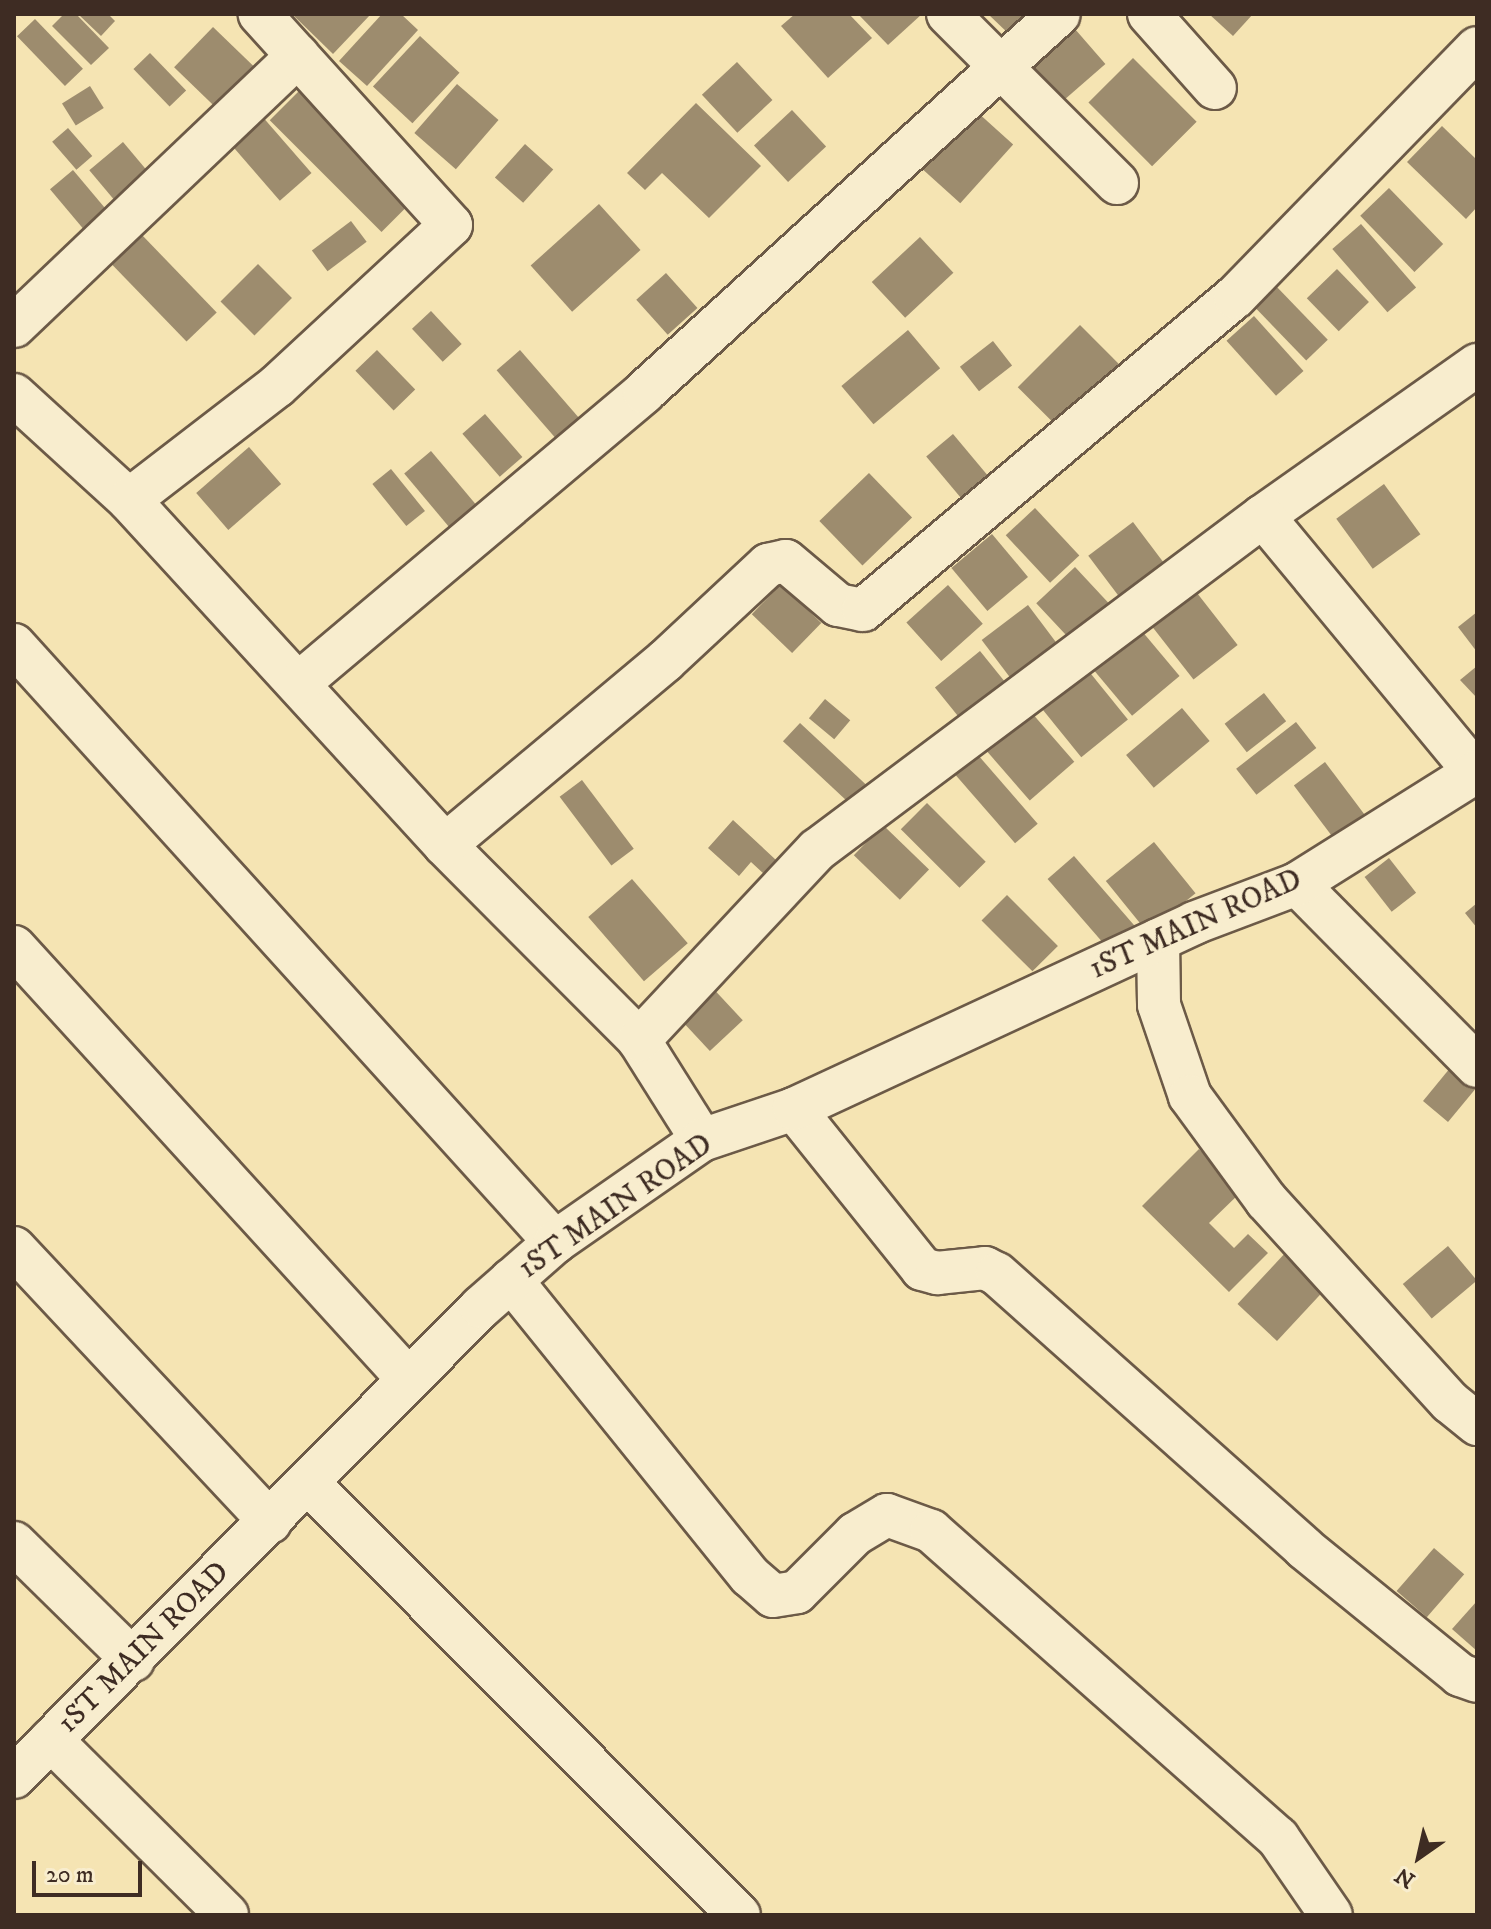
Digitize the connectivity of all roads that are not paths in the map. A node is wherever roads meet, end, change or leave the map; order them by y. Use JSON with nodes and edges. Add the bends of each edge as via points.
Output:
{"nodes":[{"id":1,"x":260,"y":14,"type":"edge"},
{"id":2,"x":948,"y":14,"type":"edge"},
{"id":3,"x":1059,"y":14,"type":"edge"},
{"id":4,"x":1149,"y":14,"type":"edge"},
{"id":5,"x":1477,"y":48,"type":"edge"},
{"id":6,"x":298,"y":56,"type":"junction"},
{"id":7,"x":999,"y":69,"type":"junction"},
{"id":8,"x":1215,"y":88,"type":"dead end"},
{"id":9,"x":1117,"y":183,"type":"dead end"},
{"id":10,"x":14,"y":326,"type":"edge"},
{"id":11,"x":1477,"y":365,"type":"edge"},
{"id":12,"x":14,"y":395,"type":"edge"},
{"id":13,"x":129,"y":500,"type":"junction"},
{"id":14,"x":1263,"y":516,"type":"junction"},
{"id":15,"x":14,"y":645,"type":"edge"},
{"id":16,"x":299,"y":683,"type":"junction"},
{"id":17,"x":1476,"y":771,"type":"edge"},
{"id":18,"x":445,"y":845,"type":"junction"},
{"id":19,"x":1297,"y":884,"type":"junction"},
{"id":20,"x":1158,"y":940,"type":"junction"},
{"id":21,"x":14,"y":947,"type":"edge"},
{"id":22,"x":639,"y":1040,"type":"junction"},
{"id":23,"x":1477,"y":1066,"type":"edge"},
{"id":24,"x":794,"y":1109,"type":"junction"},
{"id":25,"x":702,"y":1140,"type":"junction"},
{"id":26,"x":555,"y":1242,"type":"junction"},
{"id":27,"x":14,"y":1248,"type":"edge"},
{"id":28,"x":511,"y":1280,"type":"junction"},
{"id":29,"x":408,"y":1379,"type":"junction"},
{"id":30,"x":1477,"y":1424,"type":"edge"},
{"id":31,"x":308,"y":1483,"type":"junction"},
{"id":32,"x":270,"y":1522,"type":"junction"},
{"id":33,"x":14,"y":1543,"type":"edge"},
{"id":34,"x":133,"y":1660,"type":"junction"},
{"id":35,"x":1477,"y":1681,"type":"edge"},
{"id":36,"x":51,"y":1740,"type":"junction"},
{"id":37,"x":14,"y":1777,"type":"edge"},
{"id":38,"x":227,"y":1915,"type":"edge"},
{"id":39,"x":739,"y":1915,"type":"edge"},
{"id":40,"x":1331,"y":1915,"type":"edge"}],
"edges":[{"from":1,"to":6,"type":"street"},
{"from":2,"to":7,"type":"street"},
{"from":3,"to":7,"type":"street"},
{"from":4,"to":8,"type":"street"},
{"from":5,"to":18,"type":"street","via":[[1235,297],[863,610],[838,605],[786,561],[768,565],[665,661]]},
{"from":6,"to":10,"type":"street"},
{"from":6,"to":13,"type":"street","via":[[451,225],[277,386]]},
{"from":7,"to":9,"type":"street"},
{"from":7,"to":16,"type":"street","via":[[644,392]]},
{"from":11,"to":14,"type":"street"},
{"from":12,"to":13,"type":"street"},
{"from":13,"to":16,"type":"street"},
{"from":14,"to":17,"type":"street"},
{"from":14,"to":22,"type":"street","via":[[817,850]]},
{"from":15,"to":26,"type":"street"},
{"from":16,"to":18,"type":"street"},
{"from":17,"to":19,"type":"street","name":"1ST MAIN ROAD"},
{"from":18,"to":22,"type":"street"},
{"from":19,"to":20,"type":"street","name":"1ST MAIN ROAD"},
{"from":19,"to":23,"type":"street"},
{"from":20,"to":24,"type":"street","name":"1ST MAIN ROAD"},
{"from":20,"to":30,"type":"street","via":[[1159,1005],[1190,1096],[1266,1200],[1450,1402]]},
{"from":21,"to":29,"type":"street"},
{"from":22,"to":25,"type":"street"},
{"from":24,"to":25,"type":"street","name":"1ST MAIN ROAD"},
{"from":24,"to":35,"type":"street","via":[[916,1263],[937,1273],[971,1268],[997,1274],[1304,1548],[1460,1675]]},
{"from":25,"to":26,"type":"street","name":"1ST MAIN ROAD"},
{"from":26,"to":28,"type":"street","name":"1ST MAIN ROAD"},
{"from":27,"to":32,"type":"street"},
{"from":28,"to":29,"type":"street","name":"1ST MAIN ROAD"},
{"from":28,"to":40,"type":"street","via":[[750,1576],[773,1596],[797,1592],[855,1534],[887,1515],[931,1531],[1278,1838]]},
{"from":29,"to":31,"type":"street","name":"1ST MAIN ROAD"},
{"from":31,"to":32,"type":"street","name":"1ST MAIN ROAD"},
{"from":31,"to":39,"type":"street"},
{"from":32,"to":34,"type":"street","name":"1ST MAIN ROAD"},
{"from":33,"to":34,"type":"street"},
{"from":34,"to":36,"type":"street","name":"1ST MAIN ROAD"},
{"from":36,"to":37,"type":"street","name":"1ST MAIN ROAD"},
{"from":36,"to":38,"type":"street"}]}
